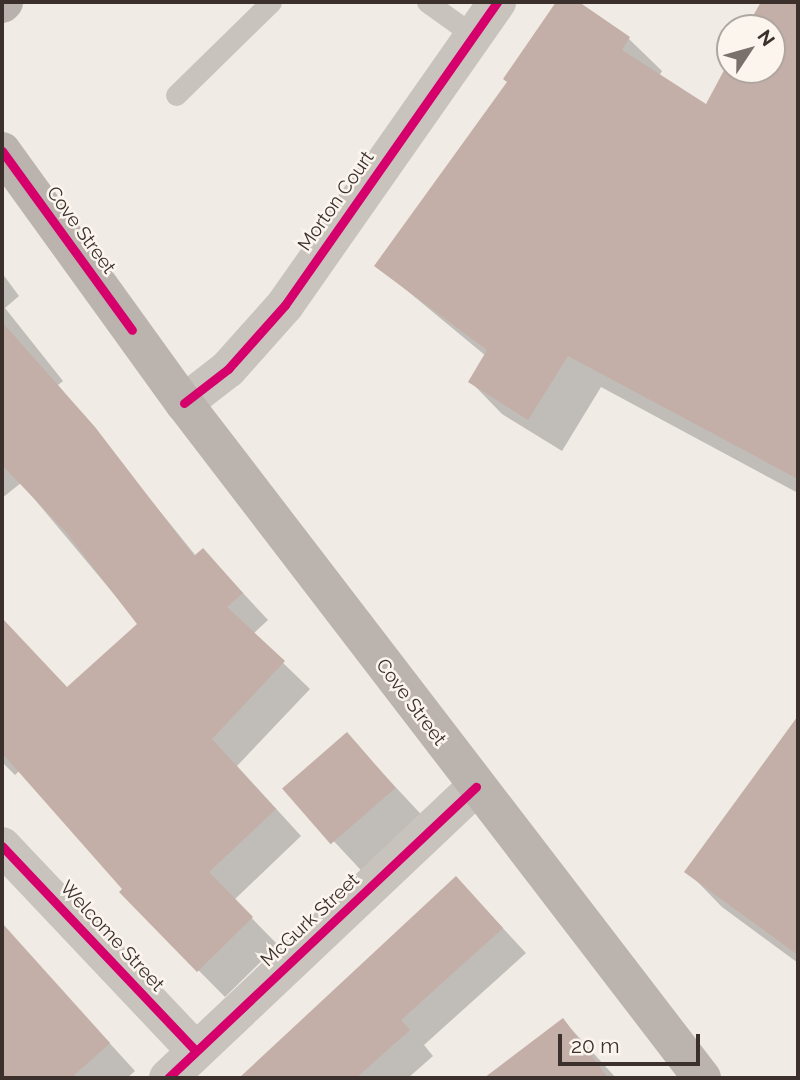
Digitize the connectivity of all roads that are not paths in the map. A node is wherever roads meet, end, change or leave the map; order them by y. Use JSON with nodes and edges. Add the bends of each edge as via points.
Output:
{"nodes":[{"id":1,"x":271,"y":2,"type":"edge"},
{"id":2,"x":427,"y":2,"type":"edge"},
{"id":3,"x":497,"y":2,"type":"edge"},
{"id":4,"x":473,"y":36,"type":"junction"},
{"id":5,"x":176,"y":95,"type":"dead end"},
{"id":6,"x":2,"y":151,"type":"edge"},
{"id":7,"x":184,"y":403,"type":"junction"},
{"id":8,"x":476,"y":788,"type":"junction"},
{"id":9,"x":2,"y":846,"type":"edge"},
{"id":10,"x":197,"y":1051,"type":"junction"},
{"id":11,"x":168,"y":1078,"type":"edge"},
{"id":12,"x":702,"y":1078,"type":"edge"}],
"edges":[{"from":1,"to":5,"type":"lane"},
{"from":2,"to":4,"type":"lane"},
{"from":3,"to":4,"type":"street","name":"Morton Court"},
{"from":4,"to":7,"type":"street","name":"Morton Court","via":[[285,305],[228,369]]},
{"from":6,"to":7,"type":"main road","name":"Cove Street"},
{"from":7,"to":8,"type":"main road","name":"Cove Street"},
{"from":8,"to":10,"type":"street","name":"McGurk Street"},
{"from":8,"to":12,"type":"main road","name":"Cove Street"},
{"from":9,"to":10,"type":"street","name":"Welcome Street"},
{"from":10,"to":11,"type":"street","name":"McGurk Street"}]}
